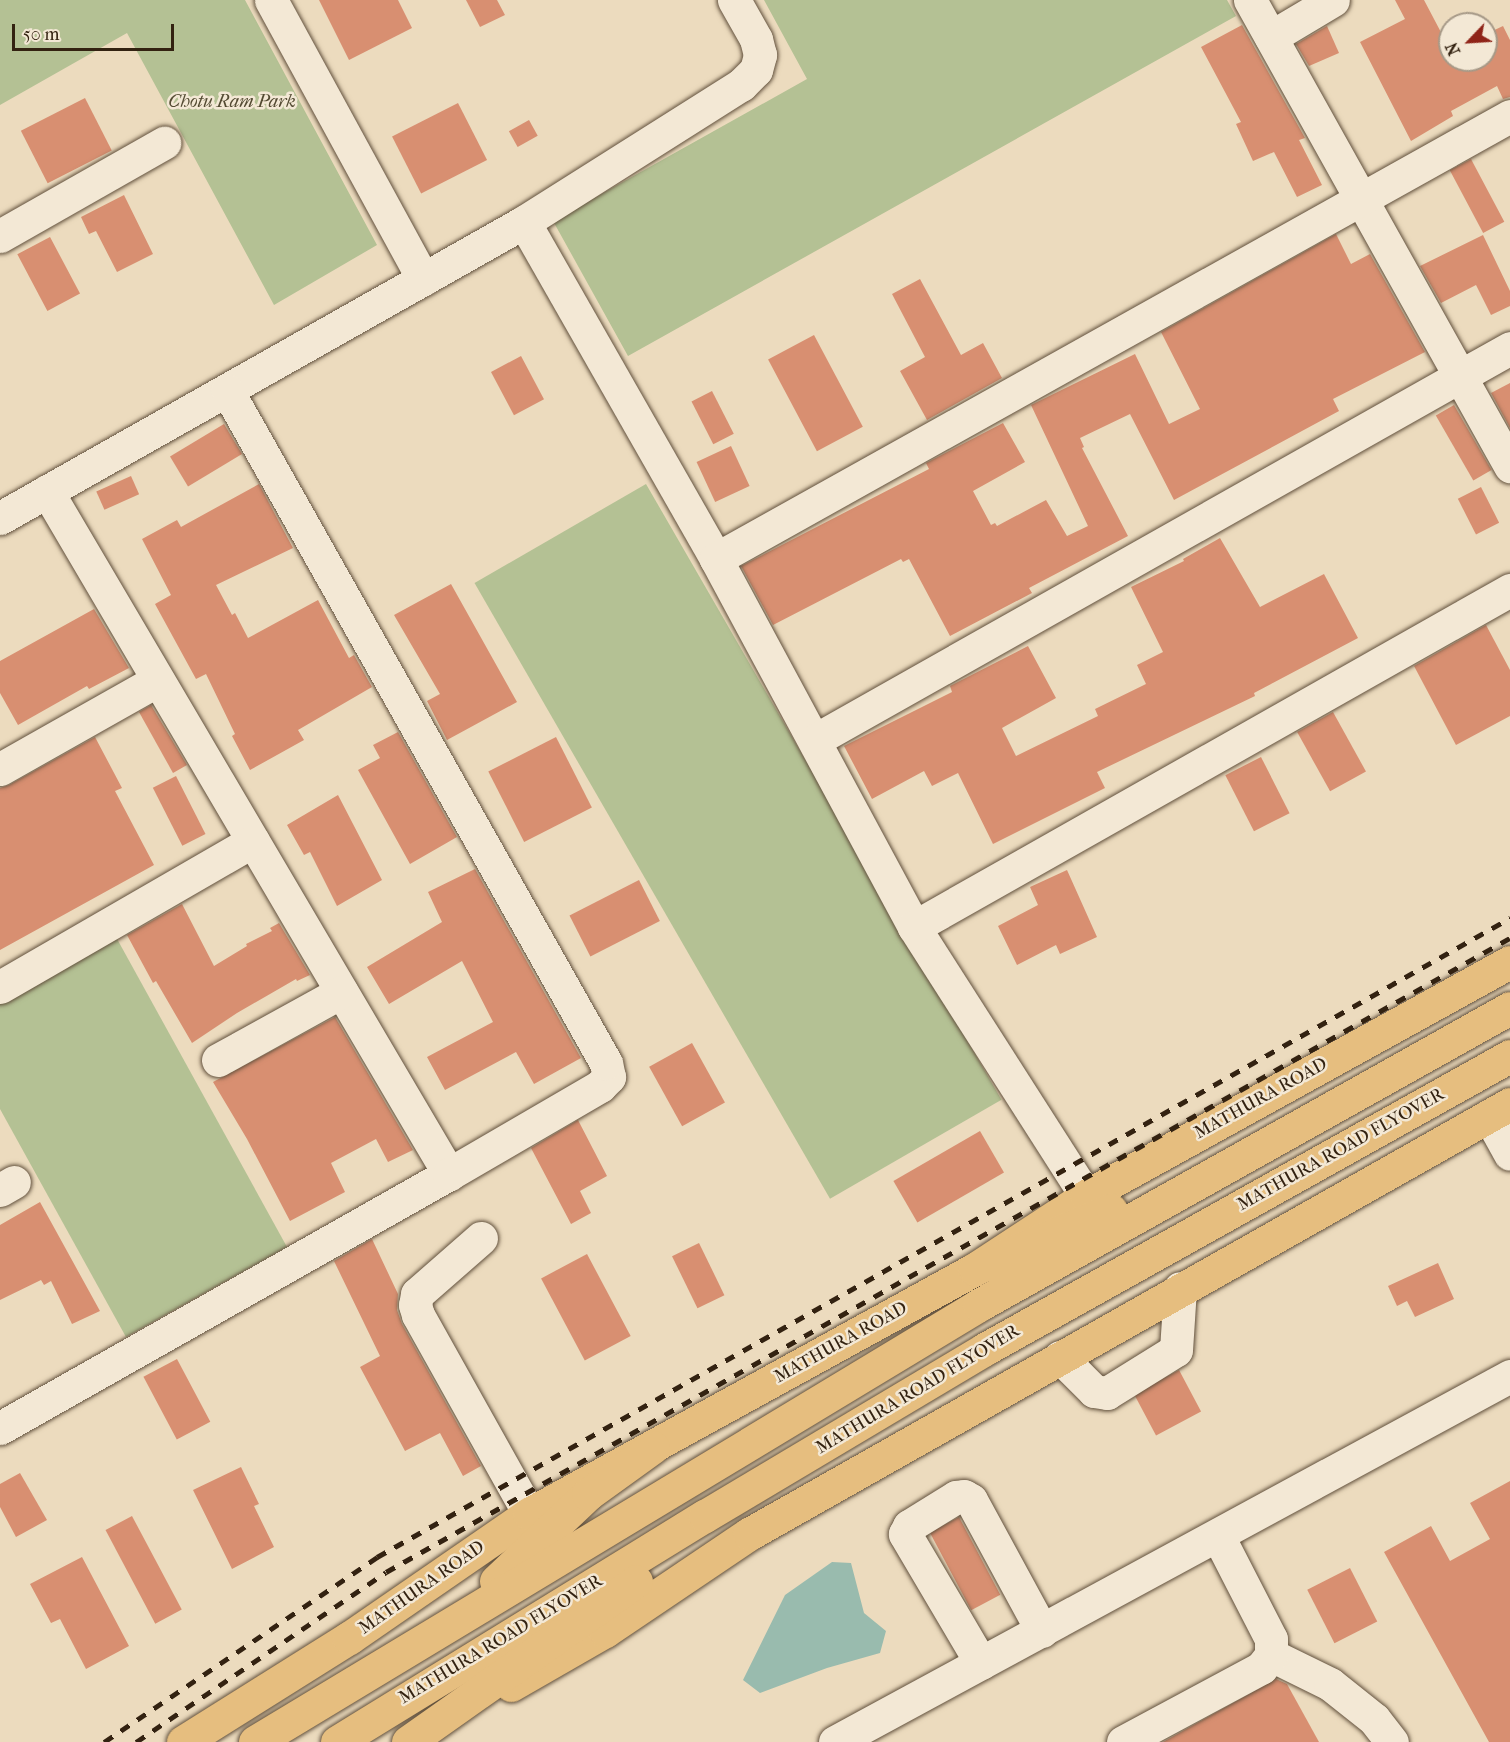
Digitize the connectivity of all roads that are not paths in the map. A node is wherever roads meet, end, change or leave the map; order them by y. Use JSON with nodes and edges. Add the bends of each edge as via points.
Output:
{"nodes":[{"id":1,"x":271,"y":0,"type":"edge"},
{"id":2,"x":734,"y":0,"type":"edge"},
{"id":3,"x":1250,"y":0,"type":"edge"},
{"id":4,"x":1333,"y":0,"type":"edge"},
{"id":5,"x":1271,"y":38,"type":"junction"},
{"id":6,"x":1510,"y":116,"type":"edge"},
{"id":7,"x":164,"y":143,"type":"dead end"},
{"id":8,"x":1361,"y":199,"type":"junction"},
{"id":9,"x":524,"y":222,"type":"junction"},
{"id":10,"x":0,"y":236,"type":"edge"},
{"id":11,"x":423,"y":279,"type":"junction"},
{"id":12,"x":1510,"y":348,"type":"edge"},
{"id":13,"x":1460,"y":376,"type":"junction"},
{"id":14,"x":226,"y":390,"type":"junction"},
{"id":15,"x":1510,"y":466,"type":"edge"},
{"id":16,"x":47,"y":491,"type":"junction"},
{"id":17,"x":0,"y":518,"type":"edge"},
{"id":18,"x":716,"y":559,"type":"junction"},
{"id":19,"x":1510,"y":590,"type":"edge"},
{"id":20,"x":158,"y":680,"type":"junction"},
{"id":21,"x":815,"y":740,"type":"junction"},
{"id":22,"x":0,"y":769,"type":"edge"},
{"id":23,"x":253,"y":841,"type":"junction"},
{"id":24,"x":914,"y":927,"type":"junction"},
{"id":25,"x":1510,"y":962,"type":"edge"},
{"id":26,"x":0,"y":987,"type":"edge"},
{"id":27,"x":342,"y":992,"type":"junction"},
{"id":28,"x":1510,"y":1008,"type":"edge"},
{"id":29,"x":1510,"y":1056,"type":"edge"},
{"id":30,"x":218,"y":1060,"type":"dead end"},
{"id":31,"x":1500,"y":1110,"type":"edge"},
{"id":32,"x":1510,"y":1154,"type":"edge"},
{"id":33,"x":1228,"y":1165,"type":"junction"},
{"id":34,"x":449,"y":1174,"type":"junction"},
{"id":35,"x":1086,"y":1196,"type":"junction"},
{"id":36,"x":481,"y":1238,"type":"dead end"},
{"id":37,"x":975,"y":1269,"type":"junction"},
{"id":38,"x":1180,"y":1288,"type":"junction"},
{"id":39,"x":1060,"y":1356,"type":"junction"},
{"id":40,"x":1510,"y":1376,"type":"edge"},
{"id":41,"x":0,"y":1428,"type":"edge"},
{"id":42,"x":653,"y":1447,"type":"junction"},
{"id":43,"x":529,"y":1514,"type":"junction"},
{"id":44,"x":705,"y":1516,"type":"junction"},
{"id":45,"x":1218,"y":1536,"type":"junction"},
{"id":46,"x":454,"y":1622,"type":"junction"},
{"id":47,"x":1042,"y":1630,"type":"junction"},
{"id":48,"x":1271,"y":1655,"type":"junction"},
{"id":49,"x":981,"y":1663,"type":"junction"},
{"id":50,"x":183,"y":1742,"type":"edge"},
{"id":51,"x":255,"y":1742,"type":"edge"},
{"id":52,"x":337,"y":1742,"type":"edge"},
{"id":53,"x":409,"y":1742,"type":"edge"},
{"id":54,"x":835,"y":1742,"type":"edge"},
{"id":55,"x":1123,"y":1742,"type":"edge"},
{"id":56,"x":1392,"y":1742,"type":"edge"}],
"edges":[{"from":1,"to":11,"type":"street"},
{"from":2,"to":9,"type":"street","via":[[756,39],[760,55],[756,70],[741,85]]},
{"from":3,"to":5,"type":"street"},
{"from":4,"to":5,"type":"street"},
{"from":5,"to":8,"type":"street"},
{"from":6,"to":8,"type":"street"},
{"from":7,"to":10,"type":"street"},
{"from":8,"to":13,"type":"street"},
{"from":8,"to":18,"type":"street"},
{"from":9,"to":11,"type":"street"},
{"from":9,"to":18,"type":"street"},
{"from":11,"to":14,"type":"street"},
{"from":12,"to":13,"type":"street"},
{"from":13,"to":15,"type":"street"},
{"from":13,"to":21,"type":"street"},
{"from":14,"to":16,"type":"street"},
{"from":14,"to":34,"type":"street","via":[[606,1064],[609,1077],[600,1086]]},
{"from":16,"to":17,"type":"street"},
{"from":16,"to":20,"type":"street"},
{"from":18,"to":21,"type":"street"},
{"from":19,"to":24,"type":"street"},
{"from":20,"to":22,"type":"street"},
{"from":20,"to":23,"type":"street"},
{"from":21,"to":24,"type":"street"},
{"from":23,"to":26,"type":"street"},
{"from":23,"to":27,"type":"street"},
{"from":24,"to":35,"type":"street"},
{"from":25,"to":35,"type":"main road","name":"MATHURA ROAD"},
{"from":27,"to":30,"type":"street"},
{"from":27,"to":34,"type":"street"},
{"from":28,"to":33,"type":"main road"},
{"from":29,"to":44,"type":"main road","name":"MATHURA ROAD FLYOVER","via":[[985,1348]]},
{"from":31,"to":32,"type":"street"},
{"from":31,"to":38,"type":"main road"},
{"from":33,"to":37,"type":"main road","via":[[1098,1215]]},
{"from":33,"to":46,"type":"main road","name":"MATHURA ROAD","via":[[979,1305]]},
{"from":34,"to":41,"type":"street"},
{"from":35,"to":37,"type":"main road","name":"MATHURA ROAD"},
{"from":36,"to":43,"type":"street","via":[[417,1294],[415,1305]]},
{"from":37,"to":42,"type":"main road","name":"MATHURA ROAD"},
{"from":38,"to":39,"type":"main road"},
{"from":38,"to":39,"type":"street","via":[[1176,1350],[1107,1393],[1094,1391]]},
{"from":39,"to":53,"type":"main road","via":[[749,1534],[605,1631]]},
{"from":40,"to":45,"type":"street"},
{"from":42,"to":43,"type":"main road","name":"MATHURA ROAD"},
{"from":42,"to":46,"type":"main road","via":[[588,1494]]},
{"from":43,"to":50,"type":"main road","name":"MATHURA ROAD","via":[[349,1638]]},
{"from":44,"to":52,"type":"main road","name":"MATHURA ROAD FLYOVER"},
{"from":44,"to":53,"type":"main road","via":[[632,1584]]},
{"from":45,"to":47,"type":"street"},
{"from":45,"to":48,"type":"street","via":[[1272,1640]]},
{"from":46,"to":51,"type":"main road"},
{"from":47,"to":49,"type":"street"},
{"from":47,"to":49,"type":"street","via":[[971,1500],[956,1497],[909,1526],[905,1534]]},
{"from":48,"to":55,"type":"street","via":[[1260,1668]]},
{"from":48,"to":56,"type":"street","via":[[1330,1684],[1374,1719]]},
{"from":49,"to":54,"type":"street"}]}
